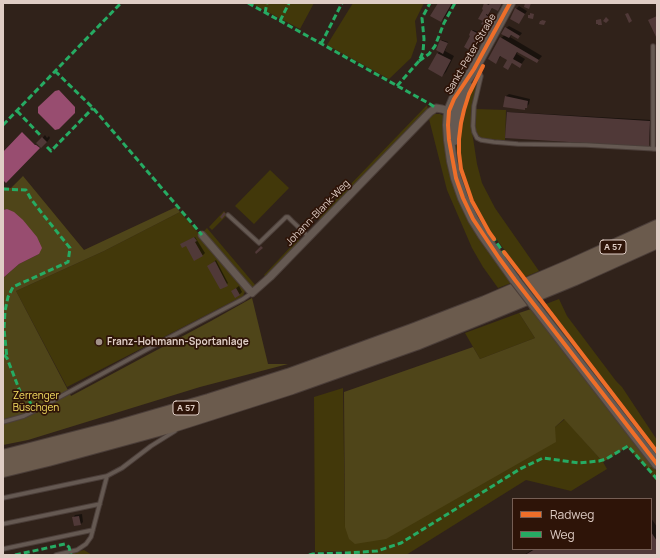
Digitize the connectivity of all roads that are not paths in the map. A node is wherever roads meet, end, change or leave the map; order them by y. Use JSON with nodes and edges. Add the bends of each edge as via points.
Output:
{"nodes":[{"id":1,"x":510,"y":3,"type":"edge"},
{"id":2,"x":653,"y":46,"type":"dead end"},
{"id":3,"x":476,"y":70,"type":"junction"},
{"id":4,"x":454,"y":112,"type":"junction"},
{"id":5,"x":655,"y":149,"type":"edge"},
{"id":6,"x":228,"y":215,"type":"dead end"},
{"id":7,"x":657,"y":228,"type":"edge"},
{"id":8,"x":202,"y":235,"type":"dead end"},
{"id":9,"x":309,"y":237,"type":"junction"},
{"id":10,"x":657,"y":241,"type":"edge"},
{"id":11,"x":252,"y":293,"type":"junction"},
{"id":12,"x":192,"y":419,"type":"junction"},
{"id":13,"x":3,"y":422,"type":"edge"},
{"id":14,"x":116,"y":428,"type":"junction"},
{"id":15,"x":80,"y":432,"type":"dead end"},
{"id":16,"x":3,"y":457,"type":"edge"},
{"id":17,"x":657,"y":464,"type":"edge"},
{"id":18,"x":3,"y":470,"type":"edge"},
{"id":19,"x":108,"y":476,"type":"junction"},
{"id":20,"x":3,"y":498,"type":"edge"},
{"id":21,"x":100,"y":504,"type":"junction"},
{"id":22,"x":3,"y":524,"type":"edge"},
{"id":23,"x":93,"y":530,"type":"junction"},
{"id":24,"x":3,"y":549,"type":"edge"},
{"id":25,"x":56,"y":555,"type":"edge"}],
"edges":[{"from":1,"to":3,"type":"street","name":"Sankt-Peter-Straße"},
{"from":2,"to":5,"type":"lane"},
{"from":3,"to":4,"type":"street","name":"Sankt-Peter-Straße","via":[[454,99]]},
{"from":3,"to":5,"type":"lane","via":[[481,76],[474,106],[473,126],[477,138],[481,140],[518,144]]},
{"from":4,"to":9,"type":"street","name":"Johann-Blank-Weg","via":[[436,108],[430,112]]},
{"from":4,"to":17,"type":"street","name":"Sankt-Peter-Straße","bridge":true,"via":[[448,125],[452,161],[463,198],[473,219],[515,280]]},
{"from":6,"to":9,"type":"lane","via":[[259,244],[286,217]]},
{"from":7,"to":14,"type":"highway","number":"A 57","via":[[485,303],[412,331],[288,376]]},
{"from":8,"to":11,"type":"street"},
{"from":9,"to":11,"type":"street","name":"Johann-Blank-Weg"},
{"from":10,"to":12,"type":"highway","number":"A 57","via":[[575,278],[416,343]]},
{"from":11,"to":13,"type":"lane","via":[[34,411]]},
{"from":12,"to":18,"type":"highway","number":"A 57"},
{"from":12,"to":19,"type":"lane"},
{"from":14,"to":15,"type":"lane"},
{"from":14,"to":16,"type":"highway","number":"A 57"},
{"from":19,"to":20,"type":"lane"},
{"from":19,"to":21,"type":"lane"},
{"from":21,"to":22,"type":"lane"},
{"from":21,"to":23,"type":"lane"},
{"from":23,"to":24,"type":"lane"},
{"from":23,"to":25,"type":"lane","via":[[86,544],[77,550]]}]}
